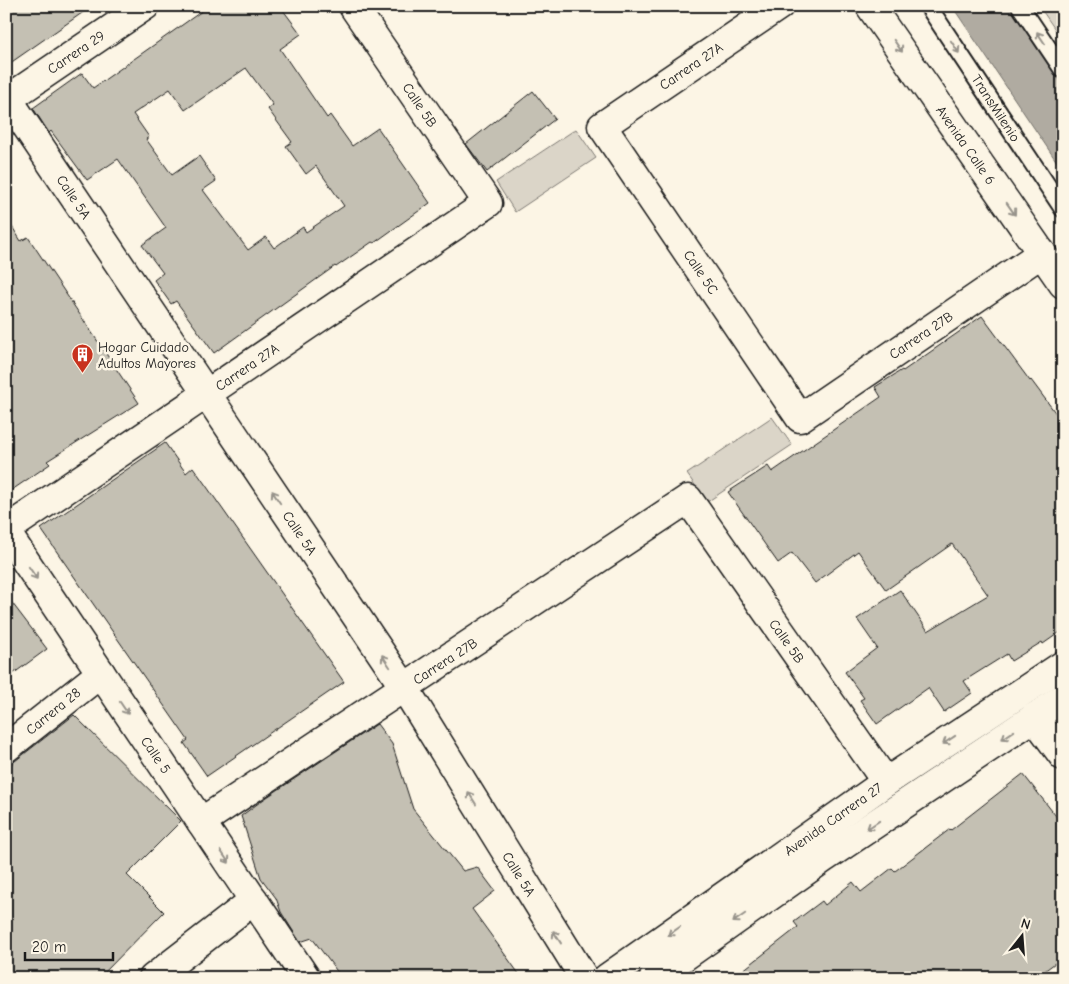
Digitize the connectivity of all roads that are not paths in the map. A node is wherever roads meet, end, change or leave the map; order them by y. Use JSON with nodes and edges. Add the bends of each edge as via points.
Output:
{"nodes":[{"id":1,"x":145,"y":6,"type":"edge"},
{"id":2,"x":353,"y":6,"type":"edge"},
{"id":3,"x":780,"y":6,"type":"edge"},
{"id":4,"x":870,"y":6,"type":"edge"},
{"id":5,"x":928,"y":6,"type":"edge"},
{"id":6,"x":1020,"y":6,"type":"edge"},
{"id":7,"x":1063,"y":70,"type":"edge"},
{"id":8,"x":7,"y":97,"type":"edge"},
{"id":9,"x":602,"y":126,"type":"joint"},
{"id":10,"x":488,"y":204,"type":"joint"},
{"id":11,"x":1063,"y":209,"type":"edge"},
{"id":12,"x":1042,"y":253,"type":"junction"},
{"id":13,"x":1063,"y":284,"type":"edge"},
{"id":14,"x":207,"y":394,"type":"junction"},
{"id":15,"x":800,"y":418,"type":"joint"},
{"id":16,"x":688,"y":499,"type":"joint"},
{"id":17,"x":6,"y":531,"type":"edge"},
{"id":18,"x":1063,"y":664,"type":"edge"},
{"id":19,"x":101,"y":672,"type":"junction"},
{"id":20,"x":404,"y":687,"type":"junction"},
{"id":21,"x":1063,"y":698,"type":"edge"},
{"id":22,"x":1034,"y":717,"type":"junction"},
{"id":23,"x":6,"y":748,"type":"edge"},
{"id":24,"x":1063,"y":756,"type":"edge"},
{"id":25,"x":886,"y":782,"type":"junction"},
{"id":26,"x":201,"y":822,"type":"junction"},
{"id":27,"x":254,"y":900,"type":"junction"},
{"id":28,"x":153,"y":978,"type":"edge"},
{"id":29,"x":306,"y":978,"type":"edge"},
{"id":30,"x":584,"y":978,"type":"edge"},
{"id":31,"x":607,"y":978,"type":"edge"},
{"id":32,"x":654,"y":978,"type":"edge"}],
"edges":[{"from":1,"to":8,"type":"street","name":"Carrera 29"},
{"from":2,"to":10,"type":"street","name":"Calle 5B"},
{"from":3,"to":9,"type":"street","name":"Carrera 27A"},
{"from":4,"to":12,"type":"street","name":"Avenida Calle 6","one_way":true},
{"from":5,"to":11,"type":"lane","name":"TransMilenio","one_way":true},
{"from":7,"to":6,"type":"lane","one_way":true},
{"from":8,"to":14,"type":"street","name":"Calle 5A"},
{"from":9,"to":15,"type":"street","name":"Calle 5C"},
{"from":10,"to":14,"type":"street","name":"Carrera 27A"},
{"from":12,"to":13,"type":"street","name":"Avenida Calle 6"},
{"from":12,"to":15,"type":"street","name":"Carrera 27B"},
{"from":14,"to":17,"type":"street","name":"Carrera 27A"},
{"from":20,"to":14,"type":"street","name":"Calle 5A","one_way":true},
{"from":16,"to":20,"type":"street","name":"Carrera 27B"},
{"from":16,"to":25,"type":"street","name":"Calle 5B"},
{"from":17,"to":19,"type":"street","name":"Calle 5","one_way":true},
{"from":18,"to":25,"type":"street","name":"Avenida Carrera 27","one_way":true},
{"from":19,"to":23,"type":"street","name":"Carrera 28"},
{"from":19,"to":26,"type":"street","name":"Calle 5","one_way":true},
{"from":20,"to":26,"type":"street","name":"Carrera 27B"},
{"from":30,"to":20,"type":"street","name":"Calle 5A","one_way":true},
{"from":21,"to":22,"type":"street","name":"Avenida Carrera 27"},
{"from":22,"to":24,"type":"street"},
{"from":22,"to":32,"type":"street","name":"Avenida Carrera 27","one_way":true,"via":[[824,858]]},
{"from":25,"to":31,"type":"street","name":"Avenida Carrera 27","one_way":true},
{"from":26,"to":27,"type":"street","name":"Calle 5","one_way":true},
{"from":27,"to":28,"type":"street"},
{"from":27,"to":29,"type":"street","name":"Calle 5"}]}
